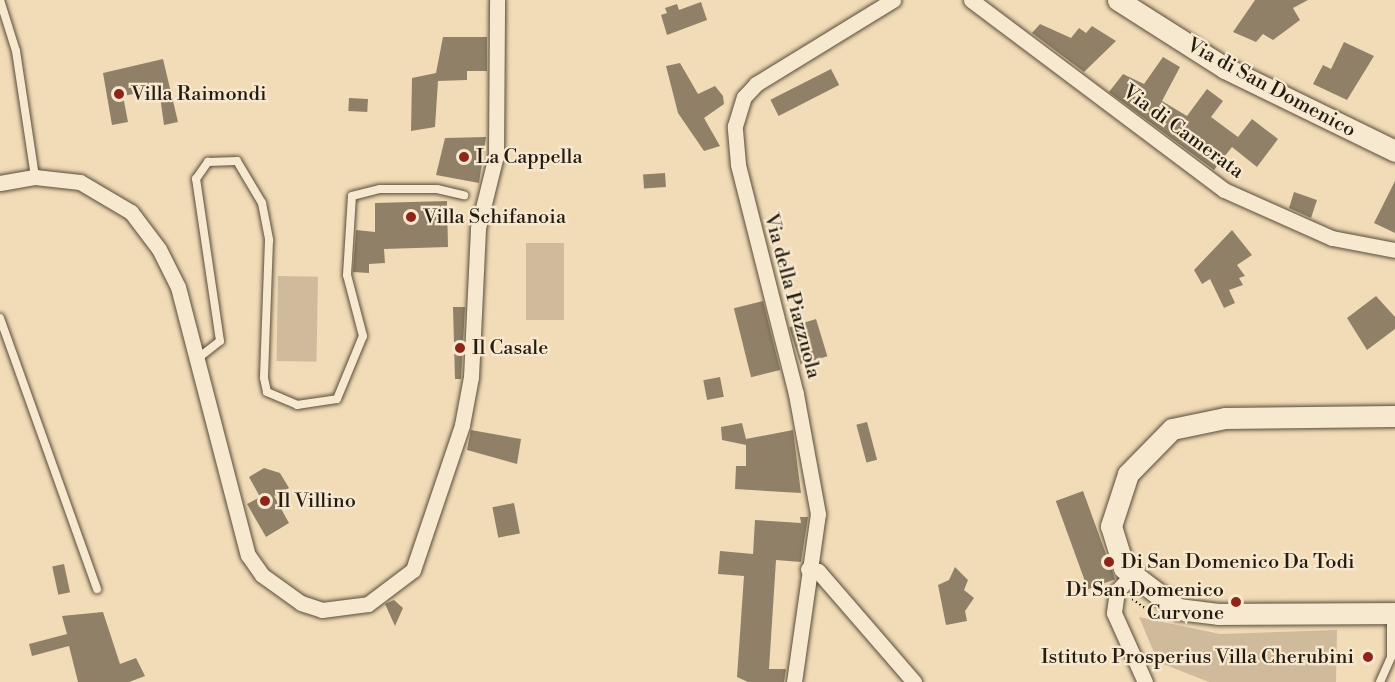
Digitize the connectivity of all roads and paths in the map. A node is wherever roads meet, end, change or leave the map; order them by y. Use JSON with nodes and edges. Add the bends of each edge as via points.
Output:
{"nodes":[{"id":1,"x":0,"y":0,"type":"edge"},
{"id":2,"x":497,"y":0,"type":"edge"},
{"id":3,"x":893,"y":0,"type":"edge"},
{"id":4,"x":971,"y":0,"type":"edge"},
{"id":5,"x":1118,"y":0,"type":"edge"},
{"id":6,"x":1395,"y":151,"type":"edge"},
{"id":7,"x":35,"y":177,"type":"junction"},
{"id":8,"x":0,"y":183,"type":"edge"},
{"id":9,"x":464,"y":195,"type":"dead end"},
{"id":10,"x":1395,"y":250,"type":"edge"},
{"id":11,"x":0,"y":318,"type":"edge"},
{"id":12,"x":197,"y":358,"type":"junction"},
{"id":13,"x":1395,"y":416,"type":"edge"},
{"id":14,"x":808,"y":568,"type":"junction"},
{"id":15,"x":1126,"y":581,"type":"junction"},
{"id":16,"x":97,"y":589,"type":"dead end"},
{"id":17,"x":1393,"y":613,"type":"edge"},
{"id":18,"x":1160,"y":619,"type":"dead end"},
{"id":19,"x":794,"y":682,"type":"edge"},
{"id":20,"x":914,"y":682,"type":"edge"},
{"id":21,"x":1145,"y":682,"type":"edge"},
{"id":22,"x":1380,"y":682,"type":"edge"}],
"edges":[{"from":1,"to":7,"type":"lane","via":[[16,51]]},
{"from":2,"to":12,"type":"street","via":[[496,155],[478,228],[471,377],[434,520],[406,579],[368,604],[322,610],[285,596],[262,575],[239,532]]},
{"from":3,"to":14,"type":"street","name":"Via della Piazzuola","via":[[756,84],[744,97],[735,126],[747,207],[813,479],[818,514],[815,557]]},
{"from":4,"to":10,"type":"street","name":"Via di Camerata","via":[[1224,190],[1332,238]]},
{"from":5,"to":6,"type":"main road","name":"Via di San Domenico","via":[[1225,68]]},
{"from":7,"to":8,"type":"street"},
{"from":7,"to":12,"type":"street","via":[[80,182],[131,212],[159,249],[178,287]]},
{"from":9,"to":12,"type":"lane","via":[[437,189],[380,189],[352,196],[347,275],[363,336],[337,399],[297,405],[267,392],[264,378],[269,240],[262,203],[237,161],[208,162],[196,179],[220,340]]},
{"from":11,"to":16,"type":"lane"},
{"from":13,"to":15,"type":"main road","via":[[1225,418],[1172,429],[1153,442],[1119,488],[1113,542]]},
{"from":14,"to":19,"type":"street","name":"Via della Piazzuola"},
{"from":14,"to":20,"type":"street","via":[[818,571]]},
{"from":15,"to":17,"type":"main road","via":[[1188,611]]},
{"from":15,"to":18,"type":"path"},
{"from":15,"to":21,"type":"street","via":[[1114,613]]},
{"from":17,"to":22,"type":"lane","via":[[1391,657]]}]}
